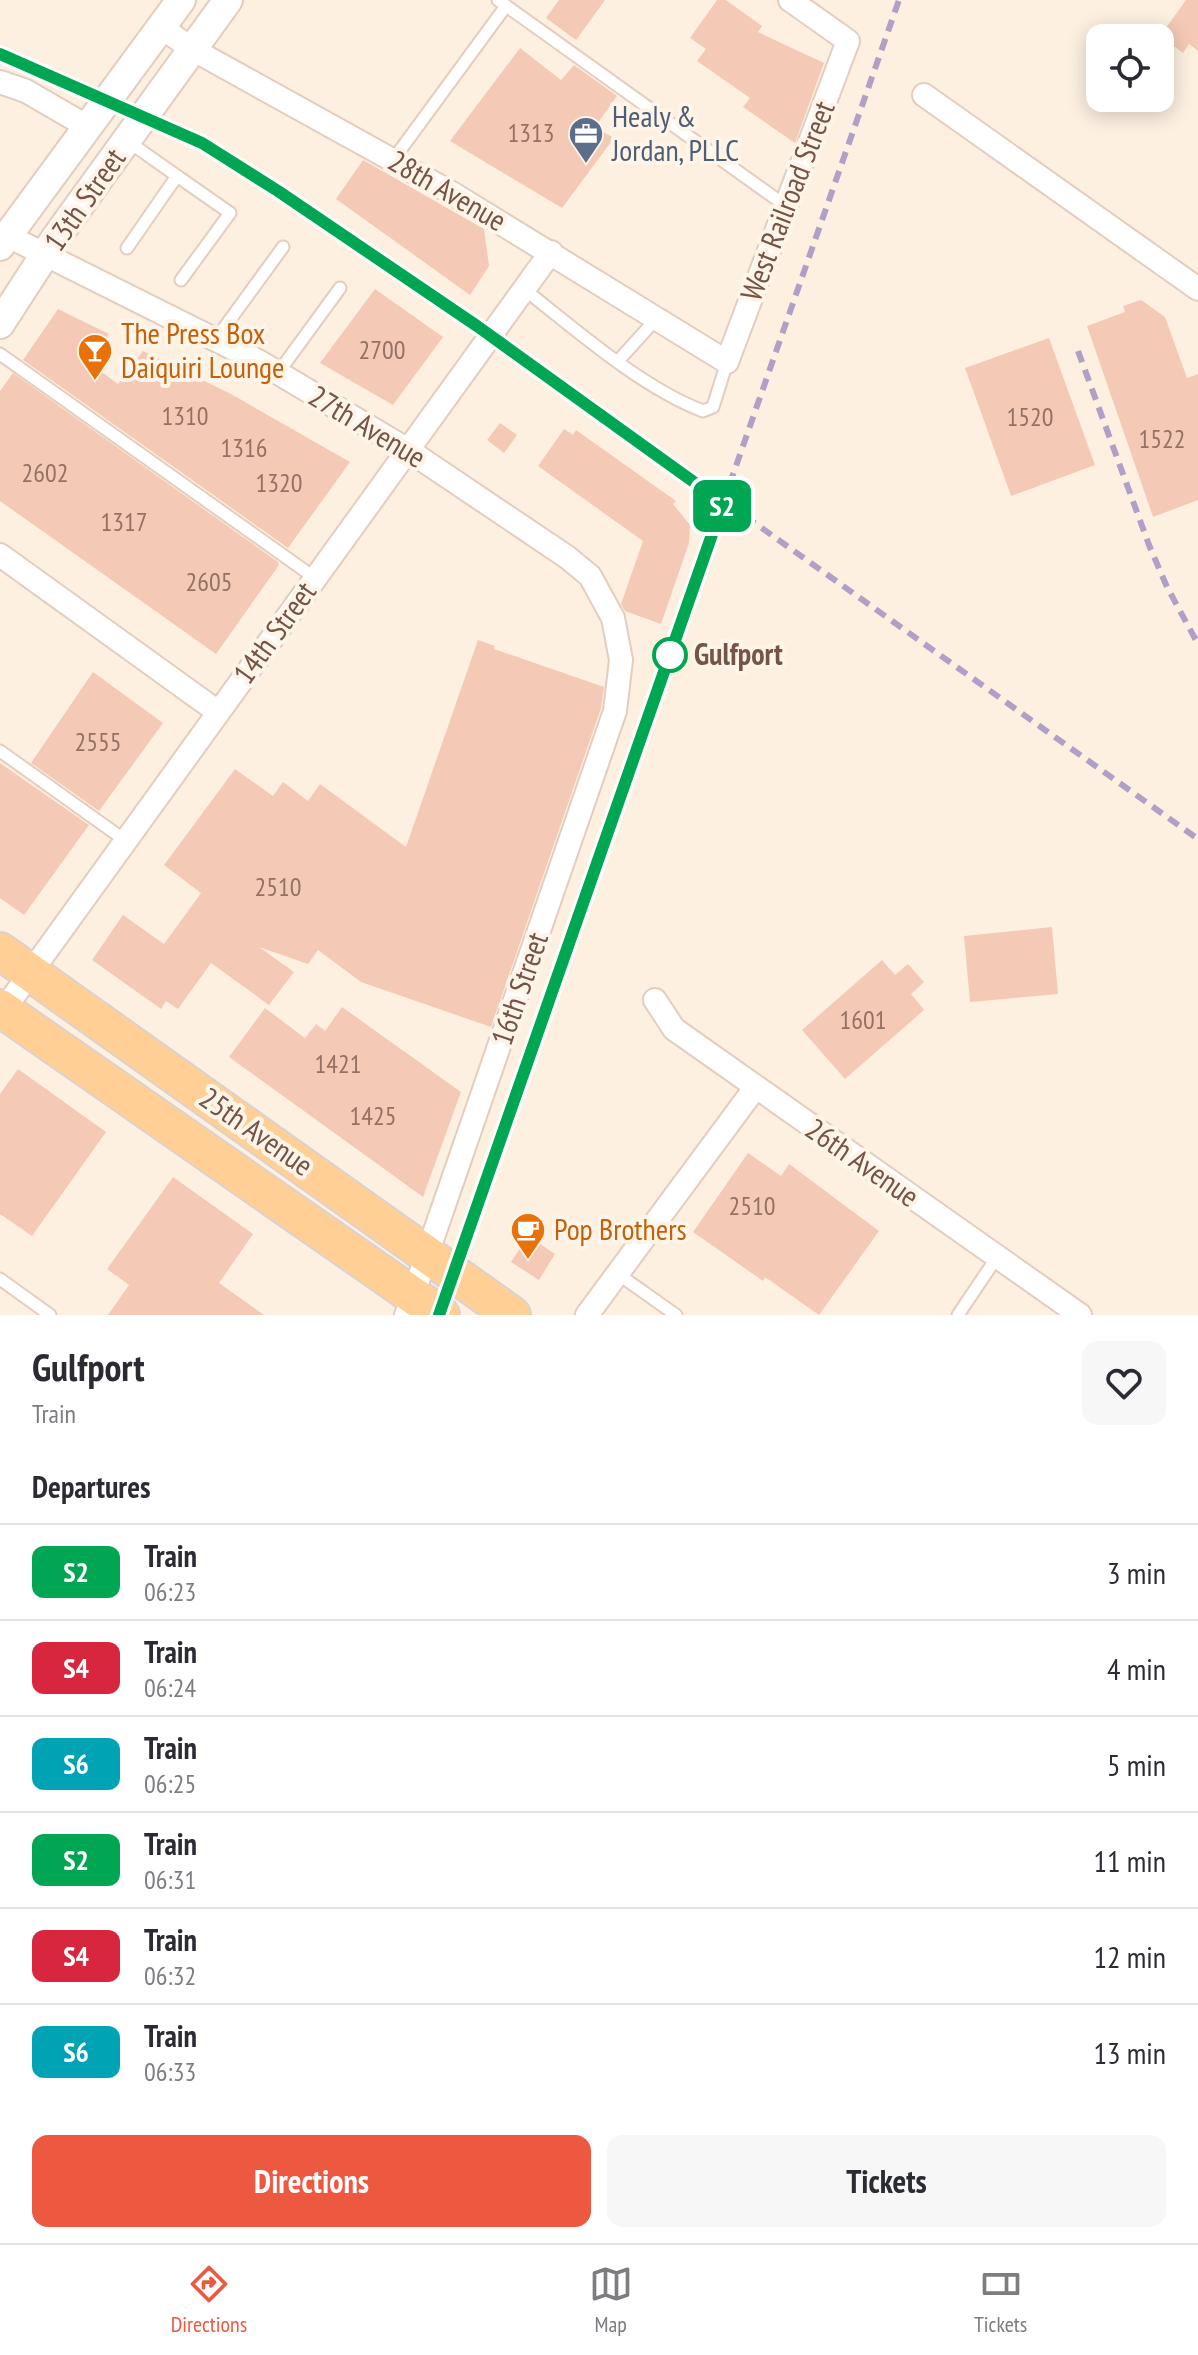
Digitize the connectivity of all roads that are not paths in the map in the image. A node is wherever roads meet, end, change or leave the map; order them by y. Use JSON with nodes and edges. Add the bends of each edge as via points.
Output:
{"nodes":[{"id":1,"x":181,"y":0,"type":"edge"},
{"id":2,"x":228,"y":0,"type":"edge"},
{"id":3,"x":502,"y":3,"type":"edge"},
{"id":4,"x":803,"y":4,"type":"edge"},
{"id":5,"x":161,"y":27,"type":"junction"},
{"id":6,"x":192,"y":49,"type":"junction"},
{"id":7,"x":0,"y":82,"type":"edge"},
{"id":8,"x":924,"y":95,"type":"dead end"},
{"id":9,"x":88,"y":127,"type":"junction"},
{"id":10,"x":127,"y":140,"type":"junction"},
{"id":11,"x":393,"y":160,"type":"junction"},
{"id":12,"x":177,"y":176,"type":"junction"},
{"id":13,"x":786,"y":206,"type":"junction"},
{"id":14,"x":4,"y":241,"type":"edge"},
{"id":15,"x":283,"y":247,"type":"dead end"},
{"id":16,"x":127,"y":248,"type":"dead end"},
{"id":17,"x":551,"y":252,"type":"junction"},
{"id":18,"x":45,"y":255,"type":"junction"},
{"id":19,"x":181,"y":280,"type":"dead end"},
{"id":20,"x":340,"y":288,"type":"dead end"},
{"id":21,"x":524,"y":289,"type":"junction"},
{"id":22,"x":1198,"y":289,"type":"edge"},
{"id":23,"x":657,"y":318,"type":"junction"},
{"id":24,"x":0,"y":324,"type":"edge"},
{"id":25,"x":216,"y":339,"type":"junction"},
{"id":26,"x":0,"y":354,"type":"edge"},
{"id":27,"x":618,"y":361,"type":"junction"},
{"id":28,"x":727,"y":362,"type":"junction"},
{"id":29,"x":278,"y":373,"type":"junction"},
{"id":30,"x":408,"y":450,"type":"junction"},
{"id":31,"x":0,"y":555,"type":"edge"},
{"id":32,"x":315,"y":578,"type":"junction"},
{"id":33,"x":621,"y":660,"type":"joint"},
{"id":34,"x":218,"y":712,"type":"junction"},
{"id":35,"x":0,"y":751,"type":"edge"},
{"id":36,"x":126,"y":841,"type":"junction"},
{"id":37,"x":0,"y":951,"type":"edge"},
{"id":38,"x":30,"y":973,"type":"junction"},
{"id":39,"x":655,"y":1000,"type":"dead end"},
{"id":40,"x":1,"y":1011,"type":"edge"},
{"id":41,"x":755,"y":1088,"type":"junction"},
{"id":42,"x":427,"y":1253,"type":"junction"},
{"id":43,"x":997,"y":1257,"type":"junction"},
{"id":44,"x":618,"y":1274,"type":"junction"},
{"id":45,"x":0,"y":1279,"type":"edge"},
{"id":46,"x":420,"y":1309,"type":"edge"},
{"id":47,"x":50,"y":1315,"type":"edge"},
{"id":48,"x":512,"y":1315,"type":"edge"},
{"id":49,"x":587,"y":1315,"type":"edge"},
{"id":50,"x":676,"y":1315,"type":"edge"},
{"id":51,"x":958,"y":1315,"type":"edge"},
{"id":52,"x":1080,"y":1315,"type":"edge"}],
"edges":[{"from":1,"to":5,"type":"street","name":"13th Street"},
{"from":2,"to":6,"type":"street","name":"13th Street"},
{"from":3,"to":11,"type":"lane"},
{"from":3,"to":13,"type":"lane"},
{"from":4,"to":13,"type":"street","name":"West Railroad Street","via":[[848,41]]},
{"from":5,"to":6,"type":"street","name":"28th Avenue"},
{"from":5,"to":9,"type":"street","name":"13th Street"},
{"from":6,"to":10,"type":"street","name":"13th Street"},
{"from":6,"to":11,"type":"street","name":"28th Avenue"},
{"from":7,"to":9,"type":"street"},
{"from":8,"to":22,"type":"street"},
{"from":9,"to":14,"type":"street","name":"13th Street"},
{"from":10,"to":12,"type":"lane"},
{"from":10,"to":18,"type":"street","name":"13th Street"},
{"from":11,"to":17,"type":"street","name":"28th Avenue"},
{"from":12,"to":16,"type":"lane"},
{"from":12,"to":19,"type":"lane","via":[[230,213]]},
{"from":13,"to":28,"type":"street","name":"West Railroad Street"},
{"from":14,"to":18,"type":"street","name":"27th Avenue"},
{"from":15,"to":25,"type":"lane"},
{"from":17,"to":21,"type":"street","name":"14th Street"},
{"from":17,"to":23,"type":"street","name":"28th Avenue"},
{"from":18,"to":24,"type":"street","name":"13th Street"},
{"from":18,"to":25,"type":"street","name":"27th Avenue"},
{"from":20,"to":29,"type":"lane"},
{"from":21,"to":27,"type":"lane"},
{"from":21,"to":30,"type":"street","name":"14th Street"},
{"from":23,"to":27,"type":"lane"},
{"from":23,"to":28,"type":"street","name":"28th Avenue"},
{"from":25,"to":29,"type":"street","name":"27th Avenue"},
{"from":26,"to":32,"type":"lane"},
{"from":27,"to":28,"type":"lane","via":[[703,411],[713,407]]},
{"from":29,"to":30,"type":"street","name":"27th Avenue"},
{"from":30,"to":32,"type":"street","name":"14th Street"},
{"from":30,"to":33,"type":"street","name":"27th Avenue","via":[[590,576],[613,618]]},
{"from":31,"to":34,"type":"street"},
{"from":32,"to":34,"type":"street","name":"14th Street"},
{"from":33,"to":42,"type":"street","name":"16th Street","via":[[615,711]]},
{"from":34,"to":36,"type":"street","name":"14th Street"},
{"from":35,"to":36,"type":"lane"},
{"from":36,"to":38,"type":"street","name":"14th Street"},
{"from":37,"to":38,"type":"main road","name":"25th Avenue"},
{"from":38,"to":40,"type":"street","name":"14th Street"},
{"from":38,"to":42,"type":"main road","name":"25th Avenue"},
{"from":39,"to":41,"type":"street","name":"26th Avenue","via":[[674,1029]]},
{"from":40,"to":46,"type":"main road","name":"25th Avenue"},
{"from":41,"to":43,"type":"street","name":"26th Avenue"},
{"from":41,"to":44,"type":"street"},
{"from":42,"to":46,"type":"street","name":"16th Street"},
{"from":42,"to":48,"type":"main road","name":"25th Avenue"},
{"from":43,"to":51,"type":"lane"},
{"from":43,"to":52,"type":"street","name":"26th Avenue"},
{"from":44,"to":49,"type":"street"},
{"from":44,"to":50,"type":"lane"},
{"from":45,"to":47,"type":"lane"}]}
